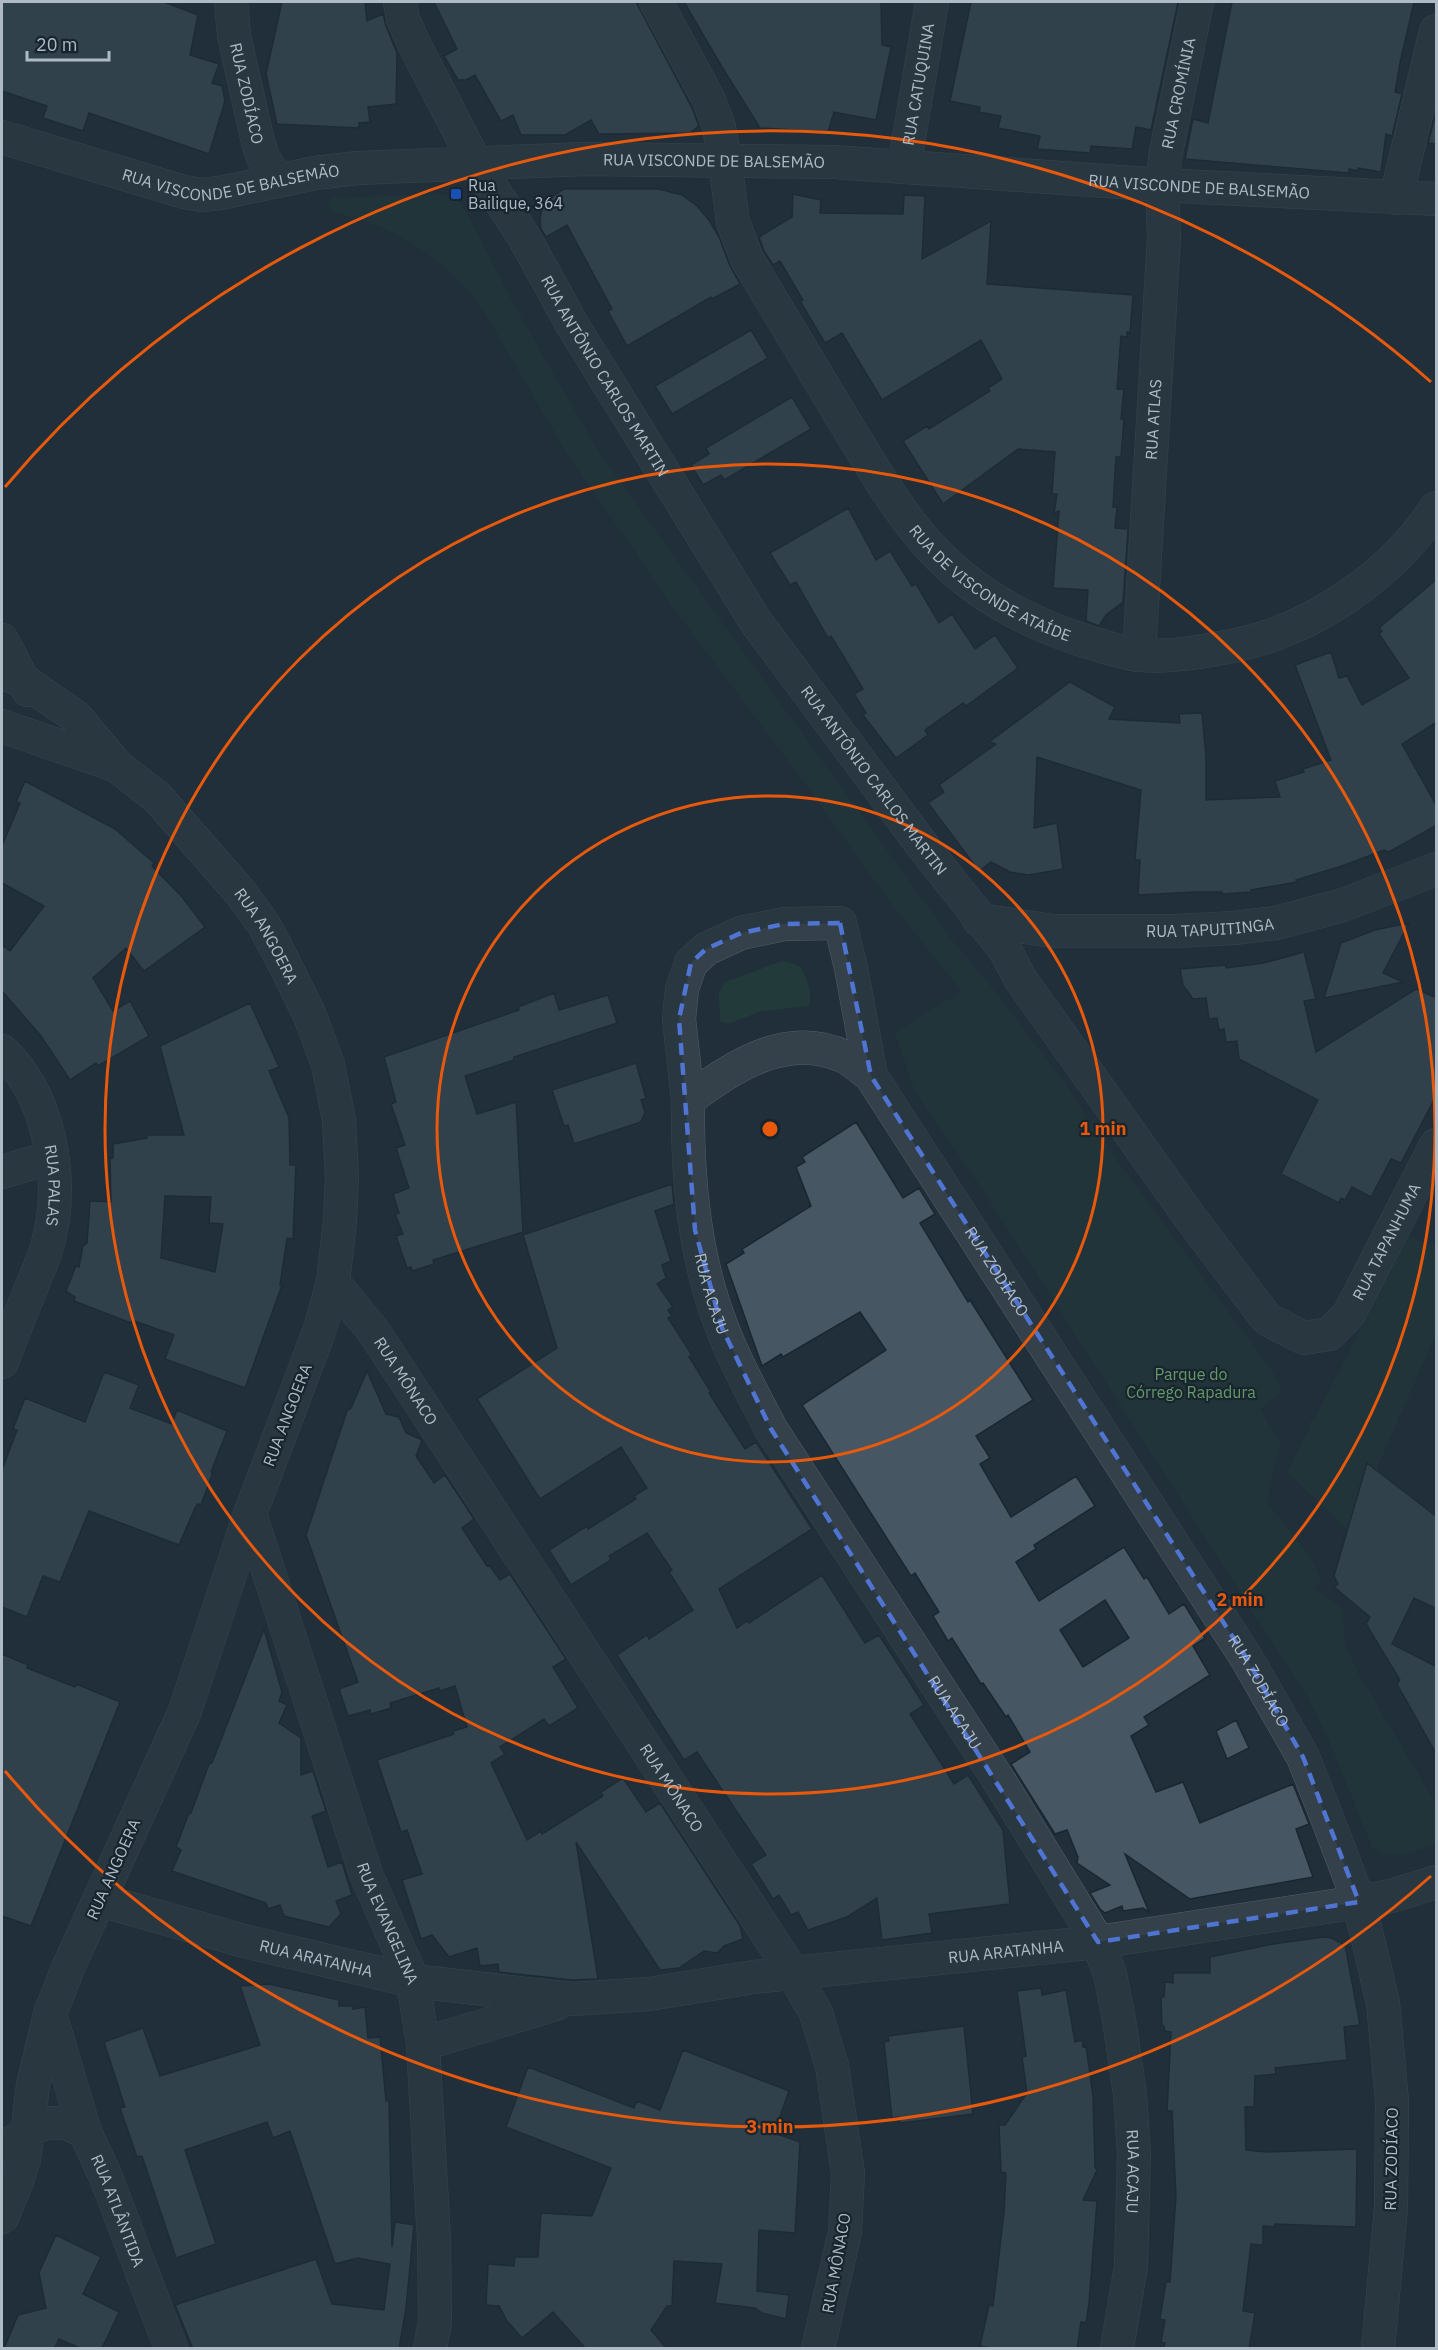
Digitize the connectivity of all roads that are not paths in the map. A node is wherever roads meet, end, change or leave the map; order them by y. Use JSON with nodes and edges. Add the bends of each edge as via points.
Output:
{"nodes":[{"id":1,"x":231,"y":2,"type":"edge"},
{"id":2,"x":400,"y":2,"type":"edge"},
{"id":3,"x":656,"y":2,"type":"edge"},
{"id":4,"x":932,"y":2,"type":"edge"},
{"id":5,"x":1197,"y":2,"type":"edge"},
{"id":6,"x":1437,"y":31,"type":"edge"},
{"id":7,"x":2,"y":137,"type":"edge"},
{"id":8,"x":725,"y":161,"type":"junction"},
{"id":9,"x":476,"y":164,"type":"junction"},
{"id":10,"x":904,"y":167,"type":"junction"},
{"id":11,"x":278,"y":181,"type":"junction"},
{"id":12,"x":1162,"y":185,"type":"junction"},
{"id":13,"x":1396,"y":198,"type":"junction"},
{"id":14,"x":1437,"y":199,"type":"edge"},
{"id":15,"x":1437,"y":508,"type":"edge"},
{"id":16,"x":2,"y":640,"type":"edge"},
{"id":17,"x":1139,"y":655,"type":"junction"},
{"id":18,"x":13,"y":677,"type":"edge"},
{"id":19,"x":2,"y":726,"type":"edge"},
{"id":20,"x":36,"y":738,"type":"junction"},
{"id":21,"x":117,"y":766,"type":"junction"},
{"id":22,"x":1436,"y":870,"type":"edge"},
{"id":23,"x":979,"y":920,"type":"junction"},
{"id":24,"x":840,"y":923,"type":"joint"},
{"id":25,"x":2,"y":1050,"type":"edge"},
{"id":26,"x":871,"y":1076,"type":"junction"},
{"id":27,"x":688,"y":1100,"type":"junction"},
{"id":28,"x":1437,"y":1145,"type":"edge"},
{"id":29,"x":52,"y":1157,"type":"junction"},
{"id":30,"x":2,"y":1172,"type":"edge"},
{"id":31,"x":333,"y":1282,"type":"junction"},
{"id":32,"x":1329,"y":1334,"type":"joint"},
{"id":33,"x":2,"y":1362,"type":"edge"},
{"id":34,"x":250,"y":1514,"type":"junction"},
{"id":35,"x":1437,"y":1882,"type":"edge"},
{"id":36,"x":100,"y":1900,"type":"junction"},
{"id":37,"x":1359,"y":1902,"type":"junction"},
{"id":38,"x":1098,"y":1942,"type":"junction"},
{"id":39,"x":793,"y":1973,"type":"junction"},
{"id":40,"x":413,"y":1981,"type":"junction"},
{"id":41,"x":572,"y":1999,"type":"junction"},
{"id":42,"x":50,"y":2014,"type":"junction"},
{"id":43,"x":423,"y":2044,"type":"junction"},
{"id":44,"x":85,"y":2132,"type":"junction"},
{"id":45,"x":14,"y":2139,"type":"edge"},
{"id":46,"x":4,"y":2206,"type":"edge"},
{"id":47,"x":171,"y":2349,"type":"edge"},
{"id":48,"x":430,"y":2349,"type":"edge"},
{"id":49,"x":818,"y":2349,"type":"edge"},
{"id":50,"x":1118,"y":2349,"type":"edge"},
{"id":51,"x":1378,"y":2349,"type":"edge"}],
"edges":[{"from":1,"to":11,"type":"street","name":"RUA ZODÍACO","via":[[234,36],[258,142]]},
{"from":2,"to":9,"type":"street","name":"RUA ANTÔNIO CARLOS MARTIN","via":[[414,44]]},
{"from":3,"to":8,"type":"street","name":"RUA DE VISCONDE ATAÍDE","via":[[709,100]]},
{"from":4,"to":10,"type":"street","name":"RUA CATUQUINA"},
{"from":5,"to":12,"type":"street","name":"RUA CROMÍNIA"},
{"from":6,"to":13,"type":"street"},
{"from":7,"to":11,"type":"street","name":"RUA VISCONDE DE BALSEMÃO","via":[[202,195]]},
{"from":8,"to":9,"type":"street","name":"RUA VISCONDE DE BALSEMÃO","via":[[586,159]]},
{"from":8,"to":10,"type":"street","name":"RUA VISCONDE DE BALSEMÃO"},
{"from":8,"to":17,"type":"street","name":"RUA DE VISCONDE ATAÍDE","via":[[733,222],[747,259],[869,462],[932,549],[989,598],[1031,620],[1070,636]]},
{"from":9,"to":11,"type":"street","name":"RUA VISCONDE DE BALSEMÃO","via":[[358,168]]},
{"from":9,"to":23,"type":"street","name":"RUA ANTÔNIO CARLOS MARTIN","via":[[756,622]]},
{"from":10,"to":12,"type":"street","name":"RUA VISCONDE DE BALSEMÃO"},
{"from":12,"to":13,"type":"street","name":"RUA VISCONDE DE BALSEMÃO"},
{"from":12,"to":17,"type":"street","name":"RUA ATLAS","via":[[1164,237]]},
{"from":13,"to":14,"type":"street","name":"RUA VISCONDE DE BALSEMÃO"},
{"from":15,"to":17,"type":"street","name":"RUA DE VISCONDE ATAÍDE","via":[[1399,554],[1370,580],[1296,625],[1254,641],[1205,651]]},
{"from":16,"to":18,"type":"street"},
{"from":18,"to":20,"type":"street","via":[[33,702]]},
{"from":18,"to":21,"type":"street","via":[[76,717]]},
{"from":19,"to":20,"type":"street","name":"RUA ANGOERA"},
{"from":20,"to":21,"type":"street","name":"RUA ANGOERA"},
{"from":21,"to":31,"type":"street","name":"RUA ANGOERA","via":[[158,798],[240,892],[264,925],[310,1016],[330,1069],[339,1120],[341,1198]]},
{"from":22,"to":23,"type":"street","name":"RUA TAPUITINGA","via":[[1333,908],[1276,923],[1234,928],[1176,932],[1053,931]]},
{"from":23,"to":32,"type":"street","name":"RUA ANTÔNIO CARLOS MARTIN","via":[[1005,950],[1021,980],[1267,1319],[1304,1338]]},
{"from":24,"to":26,"type":"street","name":"RUA ZODÍACO"},
{"from":24,"to":27,"type":"street","name":"RUA ACAJU","via":[[784,924],[741,933],[706,949],[691,963],[682,989],[679,1018]]},
{"from":25,"to":29,"type":"street","name":"RUA PALAS","via":[[32,1093],[43,1118]]},
{"from":26,"to":27,"type":"street","via":[[846,1058],[822,1049],[797,1047],[748,1061],[719,1076]]},
{"from":26,"to":37,"type":"street","name":"RUA ZODÍACO","via":[[1247,1659],[1303,1757]]},
{"from":27,"to":38,"type":"street","name":"RUA ACAJU","via":[[687,1156],[695,1230],[722,1328],[741,1372],[771,1429],[1000,1782]]},
{"from":28,"to":32,"type":"street","name":"RUA TAPANHUMA","via":[[1349,1314]]},
{"from":29,"to":30,"type":"street"},
{"from":29,"to":33,"type":"street","name":"RUA PALAS","via":[[55,1200],[48,1245]]},
{"from":31,"to":34,"type":"street","name":"RUA ANGOERA"},
{"from":31,"to":39,"type":"street","name":"RUA MÔNACO","via":[[374,1332]]},
{"from":34,"to":36,"type":"street","name":"RUA ANGOERA","via":[[184,1711]]},
{"from":34,"to":40,"type":"street","name":"RUA EVANGELINA","via":[[366,1874]]},
{"from":35,"to":37,"type":"street","name":"RUA ARATANHA"},
{"from":36,"to":40,"type":"street","name":"RUA ARATANHA","via":[[244,1941]]},
{"from":36,"to":42,"type":"street","name":"RUA ANGOERA"},
{"from":37,"to":38,"type":"street","name":"RUA ARATANHA"},
{"from":37,"to":51,"type":"street","name":"RUA ZODÍACO","via":[[1383,2003],[1392,2101],[1391,2208]]},
{"from":38,"to":39,"type":"street","name":"RUA ARATANHA"},
{"from":38,"to":50,"type":"street","name":"RUA ACAJU","via":[[1110,1974],[1119,2020],[1134,2154],[1131,2266]]},
{"from":39,"to":41,"type":"street","name":"RUA ARATANHA","via":[[649,1994]]},
{"from":39,"to":49,"type":"street","name":"RUA MÔNACO","via":[[816,2013],[832,2066],[848,2173],[845,2232]]},
{"from":40,"to":41,"type":"street","name":"RUA ARATANHA"},
{"from":40,"to":43,"type":"street","name":"RUA EVANGELINA"},
{"from":41,"to":43,"type":"street","name":"RUA ARATANHA"},
{"from":42,"to":44,"type":"street","name":"RUA ATLÂNTIDA"},
{"from":42,"to":45,"type":"street","name":"RUA ANGOERA"},
{"from":43,"to":48,"type":"street","name":"RUA EVANGELINA","via":[[434,2240],[435,2322]]},
{"from":44,"to":45,"type":"street","via":[[73,2125],[47,2123]]},
{"from":44,"to":47,"type":"street","name":"RUA ATLÂNTIDA"},
{"from":45,"to":46,"type":"street","name":"RUA ANGOERA","via":[[24,2159]]}]}
